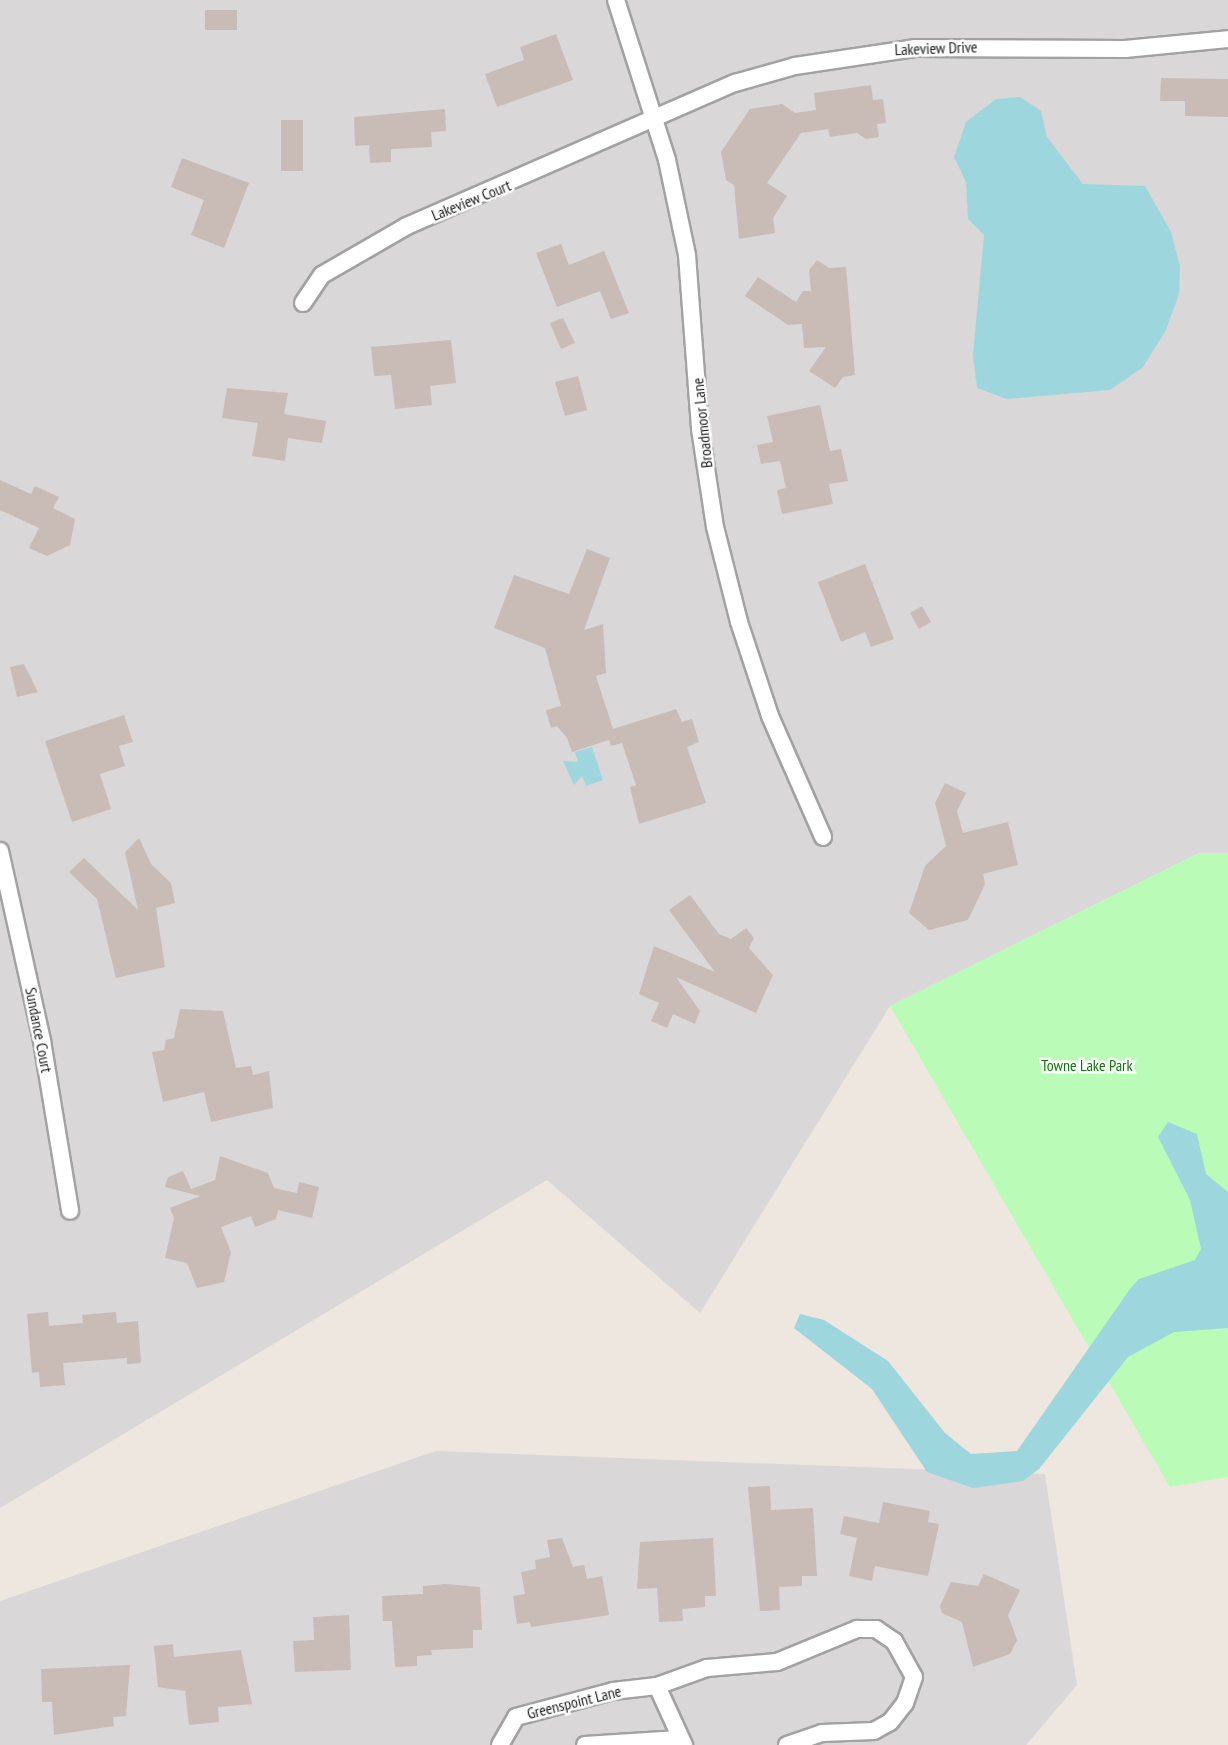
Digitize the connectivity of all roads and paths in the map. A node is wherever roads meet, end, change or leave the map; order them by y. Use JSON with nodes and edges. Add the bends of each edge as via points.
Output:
{"nodes":[{"id":1,"x":616,"y":0,"type":"edge"},
{"id":2,"x":1228,"y":39,"type":"edge"},
{"id":3,"x":653,"y":115,"type":"junction"},
{"id":4,"x":303,"y":303,"type":"dead end"},
{"id":5,"x":823,"y":837,"type":"dead end"},
{"id":6,"x":0,"y":851,"type":"edge"},
{"id":7,"x":70,"y":1211,"type":"dead end"},
{"id":8,"x":657,"y":1686,"type":"junction"},
{"id":9,"x":682,"y":1742,"type":"edge"},
{"id":10,"x":500,"y":1745,"type":"edge"},
{"id":11,"x":585,"y":1745,"type":"edge"},
{"id":12,"x":787,"y":1745,"type":"edge"}],
"edges":[{"from":1,"to":3,"type":"street","name":"Broadmoor Lane"},
{"from":2,"to":3,"type":"street","name":"Lakeview Drive","via":[[1125,49],[975,46],[877,51],[735,83]]},
{"from":3,"to":4,"type":"street","name":"Lakeview Court","via":[[544,170],[366,247],[322,274]]},
{"from":3,"to":5,"type":"street","name":"Broadmoor Lane","via":[[687,255],[700,429],[715,526],[738,622],[770,716]]},
{"from":6,"to":7,"type":"street","name":"Sundance Court","via":[[42,1041]]},
{"from":8,"to":9,"type":"street"},
{"from":8,"to":10,"type":"street","name":"Greenspoint Lane","via":[[613,1690],[516,1717]]},
{"from":8,"to":12,"type":"street","name":"Greenspoint Lane","via":[[707,1668],[777,1662],[857,1629],[876,1629],[894,1641],[914,1677],[905,1703],[890,1722],[874,1731],[822,1733]]},
{"from":9,"to":11,"type":"street"}]}
